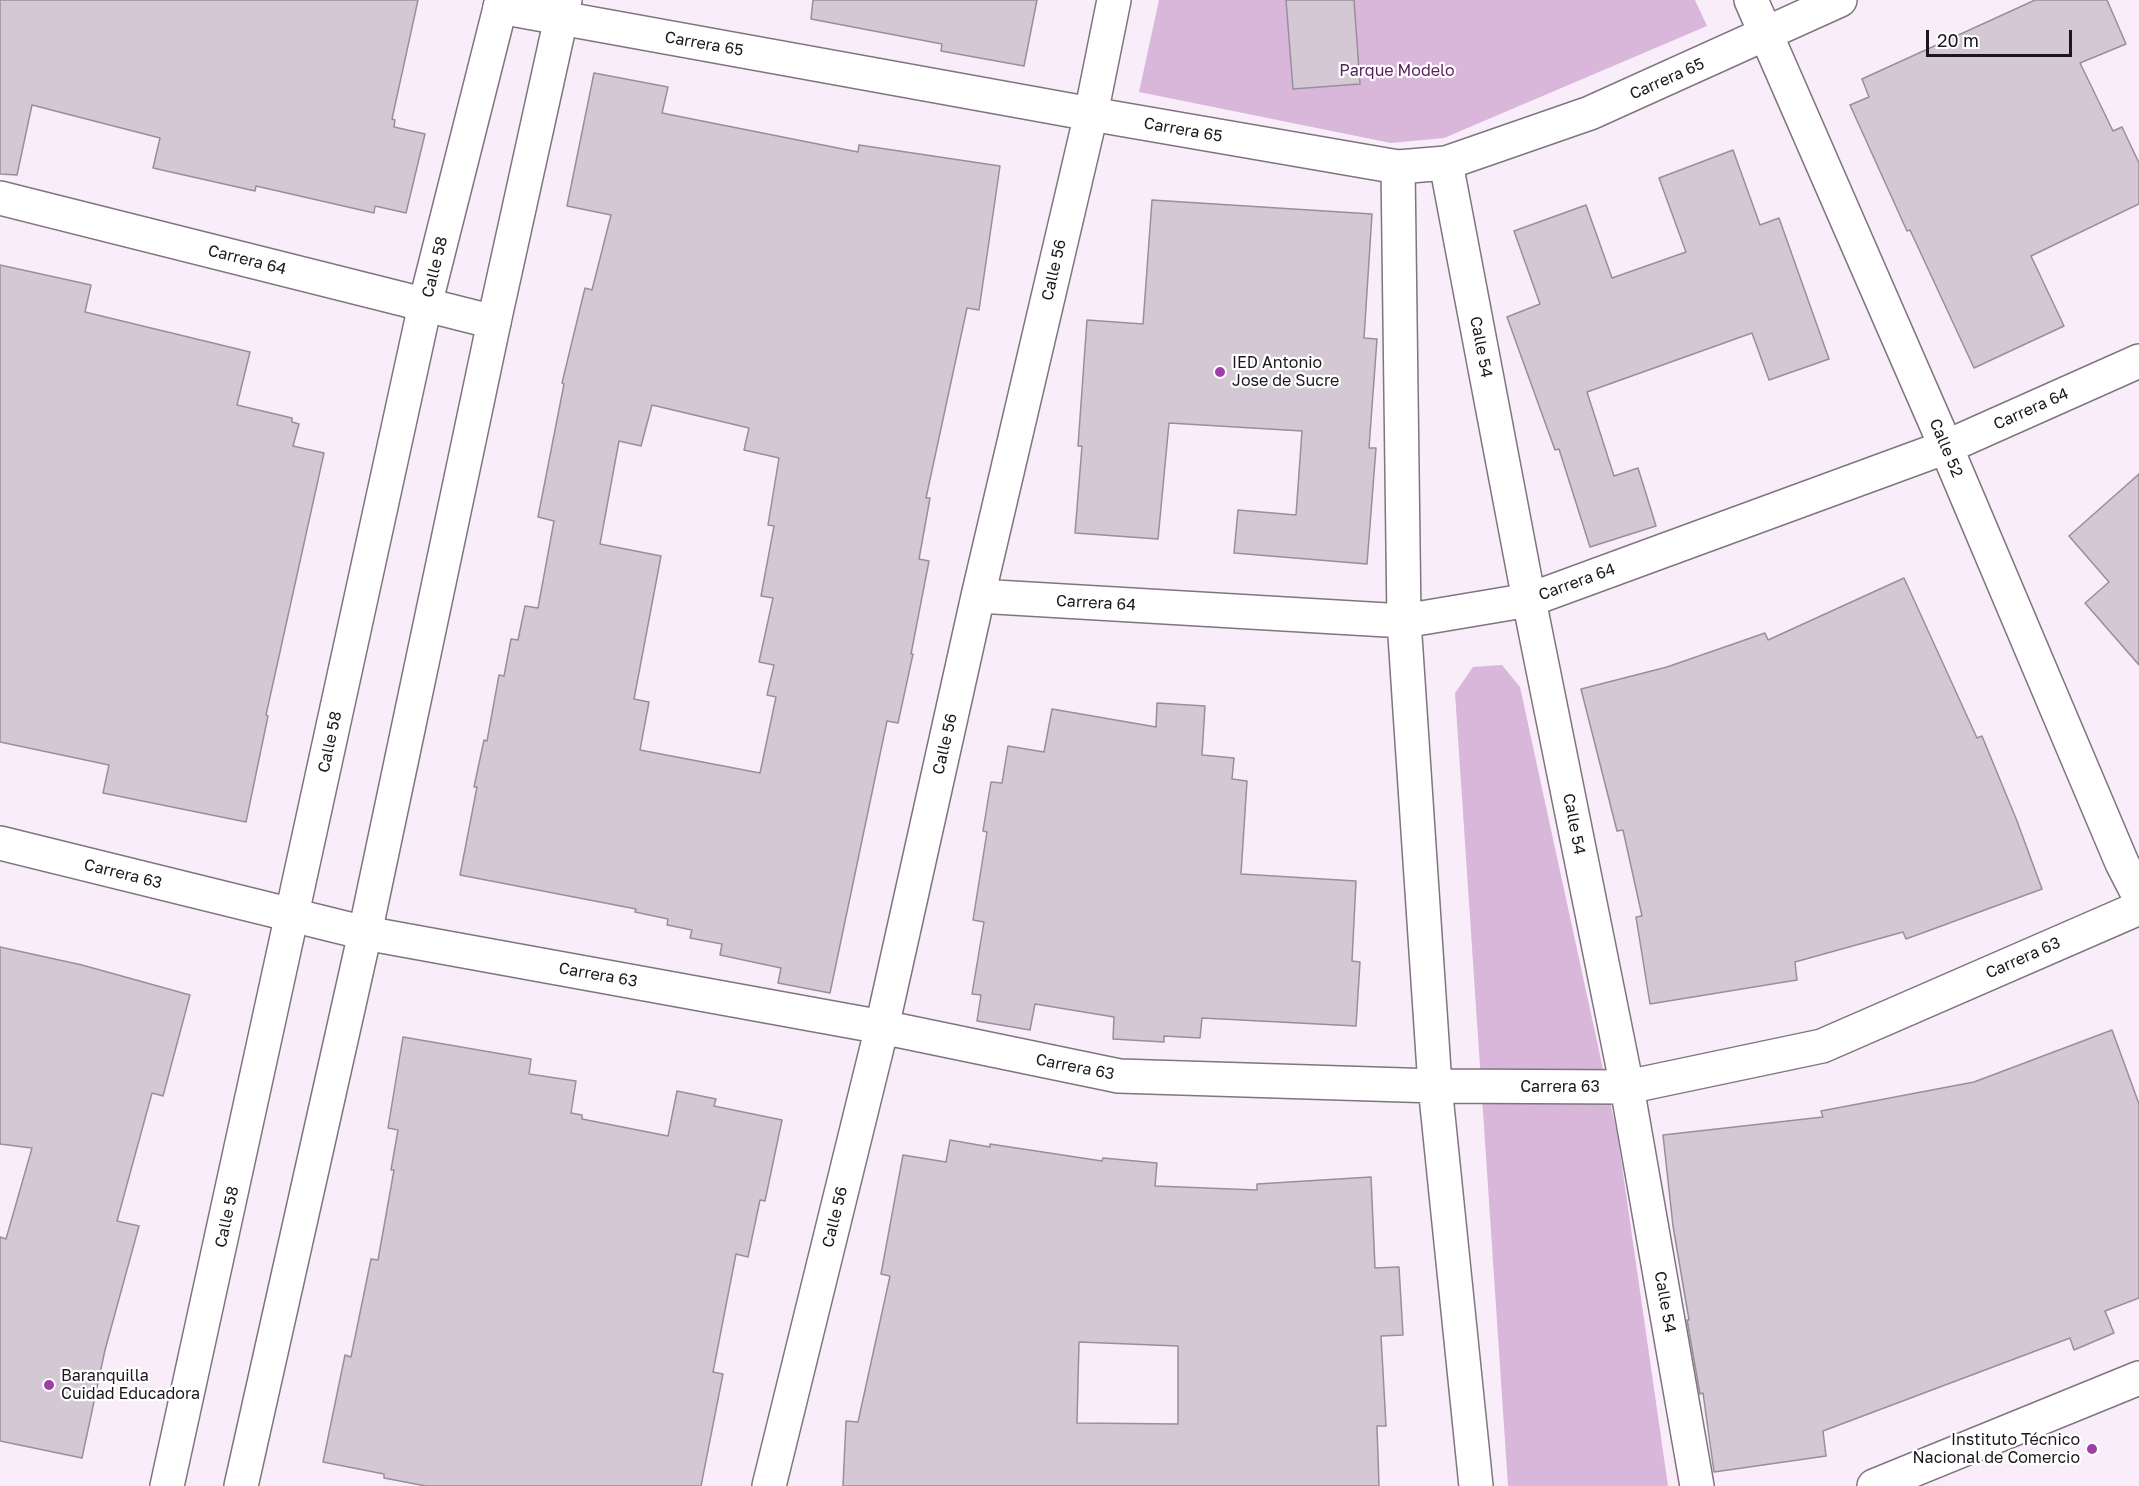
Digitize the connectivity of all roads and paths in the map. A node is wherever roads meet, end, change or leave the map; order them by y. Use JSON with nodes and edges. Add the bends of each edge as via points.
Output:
{"nodes":[{"id":1,"x":1114,"y":0,"type":"edge"},
{"id":2,"x":1751,"y":0,"type":"edge"},
{"id":3,"x":1840,"y":0,"type":"edge"},
{"id":4,"x":501,"y":3,"type":"edge"},
{"id":5,"x":563,"y":9,"type":"edge"},
{"id":6,"x":1765,"y":35,"type":"junction"},
{"id":7,"x":1091,"y":114,"type":"junction"},
{"id":8,"x":1446,"y":163,"type":"junction"},
{"id":9,"x":1398,"y":167,"type":"junction"},
{"id":10,"x":0,"y":198,"type":"edge"},
{"id":11,"x":425,"y":304,"type":"junction"},
{"id":12,"x":494,"y":322,"type":"junction"},
{"id":13,"x":2139,"y":361,"type":"edge"},
{"id":14,"x":1946,"y":447,"type":"junction"},
{"id":15,"x":978,"y":596,"type":"junction"},
{"id":16,"x":1528,"y":600,"type":"junction"},
{"id":17,"x":1404,"y":621,"type":"junction"},
{"id":18,"x":0,"y":843,"type":"edge"},
{"id":19,"x":2139,"y":896,"type":"edge"},
{"id":20,"x":2139,"y":908,"type":"edge"},
{"id":21,"x":293,"y":916,"type":"junction"},
{"id":22,"x":365,"y":933,"type":"junction"},
{"id":23,"x":882,"y":1027,"type":"junction"},
{"id":24,"x":1435,"y":1086,"type":"junction"},
{"id":25,"x":1627,"y":1087,"type":"junction"},
{"id":26,"x":2139,"y":1378,"type":"edge"},
{"id":27,"x":167,"y":1486,"type":"edge"},
{"id":28,"x":241,"y":1486,"type":"edge"},
{"id":29,"x":769,"y":1486,"type":"edge"},
{"id":30,"x":1476,"y":1486,"type":"edge"},
{"id":31,"x":1697,"y":1486,"type":"edge"},
{"id":32,"x":1874,"y":1486,"type":"edge"}],
"edges":[{"from":1,"to":7,"type":"street","name":"Calle 56"},
{"from":2,"to":6,"type":"street","name":"Calle 52"},
{"from":3,"to":6,"type":"street","name":"Carrera 65"},
{"from":4,"to":5,"type":"street","name":"Carrera 65"},
{"from":4,"to":11,"type":"street","name":"Calle 58"},
{"from":5,"to":7,"type":"street","name":"Carrera 65"},
{"from":5,"to":12,"type":"street"},
{"from":6,"to":8,"type":"street","name":"Carrera 65","via":[[1590,113]]},
{"from":6,"to":14,"type":"street","name":"Calle 52"},
{"from":7,"to":9,"type":"street","name":"Carrera 65"},
{"from":7,"to":15,"type":"street","name":"Calle 56"},
{"from":8,"to":9,"type":"street","name":"Carrera 65"},
{"from":8,"to":16,"type":"street","name":"Calle 54"},
{"from":9,"to":17,"type":"street"},
{"from":10,"to":11,"type":"street","name":"Carrera 64"},
{"from":11,"to":12,"type":"street","name":"Carrera 64"},
{"from":11,"to":21,"type":"street","name":"Calle 58"},
{"from":12,"to":22,"type":"street"},
{"from":13,"to":14,"type":"street","name":"Carrera 64"},
{"from":14,"to":16,"type":"street","name":"Carrera 64"},
{"from":14,"to":19,"type":"street","name":"Calle 52"},
{"from":15,"to":17,"type":"street","name":"Carrera 64"},
{"from":15,"to":23,"type":"street","name":"Calle 56"},
{"from":16,"to":17,"type":"street","name":"Carrera 64"},
{"from":16,"to":25,"type":"street","name":"Calle 54"},
{"from":17,"to":24,"type":"street"},
{"from":18,"to":21,"type":"street","name":"Carrera 63"},
{"from":20,"to":25,"type":"street","name":"Carrera 63","via":[[1822,1046]]},
{"from":21,"to":22,"type":"street","name":"Carrera 63"},
{"from":21,"to":27,"type":"street","name":"Calle 58"},
{"from":22,"to":23,"type":"street","name":"Carrera 63"},
{"from":22,"to":28,"type":"street"},
{"from":23,"to":24,"type":"street","name":"Carrera 63","via":[[1119,1076]]},
{"from":23,"to":29,"type":"street","name":"Calle 56"},
{"from":24,"to":25,"type":"street","name":"Carrera 63"},
{"from":24,"to":30,"type":"street"},
{"from":25,"to":31,"type":"street","name":"Calle 54"},
{"from":26,"to":32,"type":"street"}]}
